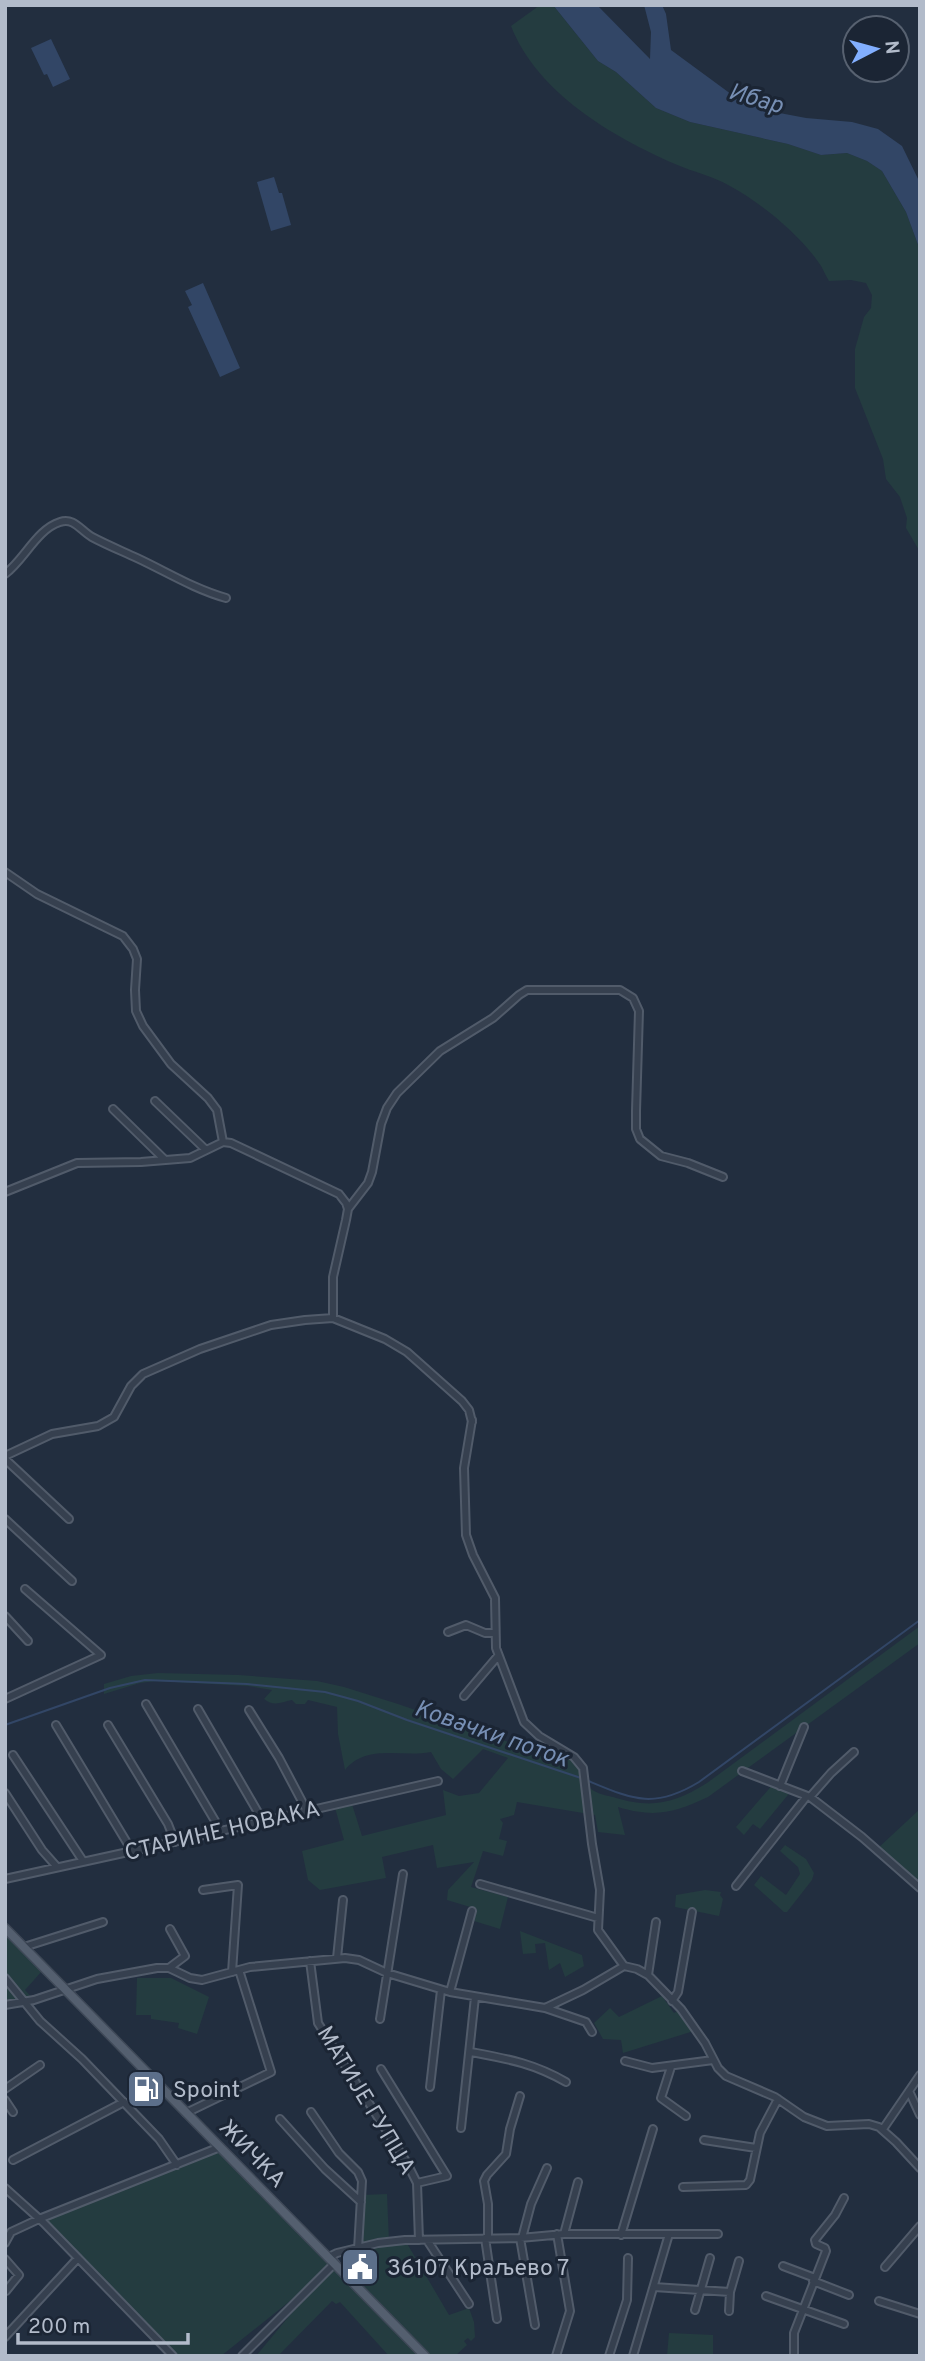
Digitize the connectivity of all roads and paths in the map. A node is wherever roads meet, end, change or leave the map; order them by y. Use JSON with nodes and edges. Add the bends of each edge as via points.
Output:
{"nodes":[{"id":1,"x":5,"y":574,"type":"edge"},
{"id":2,"x":226,"y":598,"type":"dead end"},
{"id":3,"x":5,"y":872,"type":"edge"},
{"id":4,"x":155,"y":1101,"type":"dead end"},
{"id":5,"x":113,"y":1109,"type":"dead end"},
{"id":6,"x":223,"y":1142,"type":"junction"},
{"id":7,"x":206,"y":1150,"type":"junction"},
{"id":8,"x":165,"y":1160,"type":"junction"},
{"id":9,"x":723,"y":1177,"type":"dead end"},
{"id":10,"x":5,"y":1192,"type":"edge"},
{"id":11,"x":348,"y":1209,"type":"junction"},
{"id":12,"x":333,"y":1318,"type":"junction"},
{"id":13,"x":5,"y":1458,"type":"edge"},
{"id":14,"x":5,"y":1519,"type":"edge"},
{"id":15,"x":69,"y":1519,"type":"dead end"},
{"id":16,"x":72,"y":1581,"type":"dead end"},
{"id":17,"x":26,"y":1589,"type":"dead end"},
{"id":18,"x":5,"y":1616,"type":"edge"},
{"id":19,"x":448,"y":1632,"type":"dead end"},
{"id":20,"x":495,"y":1633,"type":"junction"},
{"id":21,"x":28,"y":1641,"type":"dead end"},
{"id":22,"x":499,"y":1656,"type":"junction"},
{"id":23,"x":464,"y":1696,"type":"dead end"},
{"id":24,"x":5,"y":1699,"type":"edge"},
{"id":25,"x":146,"y":1704,"type":"dead end"},
{"id":26,"x":198,"y":1709,"type":"dead end"},
{"id":27,"x":249,"y":1710,"type":"dead end"},
{"id":28,"x":56,"y":1725,"type":"dead end"},
{"id":29,"x":108,"y":1725,"type":"dead end"},
{"id":30,"x":804,"y":1727,"type":"dead end"},
{"id":31,"x":854,"y":1752,"type":"dead end"},
{"id":32,"x":13,"y":1755,"type":"dead end"},
{"id":33,"x":743,"y":1771,"type":"dead end"},
{"id":34,"x":438,"y":1781,"type":"dead end"},
{"id":35,"x":780,"y":1786,"type":"junction"},
{"id":36,"x":5,"y":1793,"type":"edge"},
{"id":37,"x":808,"y":1797,"type":"junction"},
{"id":38,"x":307,"y":1811,"type":"junction"},
{"id":39,"x":263,"y":1821,"type":"junction"},
{"id":40,"x":221,"y":1831,"type":"junction"},
{"id":41,"x":175,"y":1842,"type":"junction"},
{"id":42,"x":132,"y":1851,"type":"junction"},
{"id":43,"x":83,"y":1861,"type":"junction"},
{"id":44,"x":57,"y":1867,"type":"junction"},
{"id":45,"x":403,"y":1874,"type":"dead end"},
{"id":46,"x":5,"y":1879,"type":"edge"},
{"id":47,"x":480,"y":1884,"type":"dead end"},
{"id":48,"x":736,"y":1886,"type":"dead end"},
{"id":49,"x":920,"y":1888,"type":"edge"},
{"id":50,"x":203,"y":1890,"type":"dead end"},
{"id":51,"x":343,"y":1900,"type":"dead end"},
{"id":52,"x":472,"y":1911,"type":"dead end"},
{"id":53,"x":692,"y":1912,"type":"dead end"},
{"id":54,"x":598,"y":1918,"type":"junction"},
{"id":55,"x":103,"y":1922,"type":"dead end"},
{"id":56,"x":656,"y":1922,"type":"dead end"},
{"id":57,"x":5,"y":1928,"type":"edge"},
{"id":58,"x":170,"y":1929,"type":"dead end"},
{"id":59,"x":24,"y":1947,"type":"junction"},
{"id":60,"x":337,"y":1958,"type":"junction"},
{"id":61,"x":310,"y":1961,"type":"junction"},
{"id":62,"x":624,"y":1966,"type":"junction"},
{"id":63,"x":169,"y":1968,"type":"junction"},
{"id":64,"x":235,"y":1971,"type":"junction"},
{"id":65,"x":387,"y":1973,"type":"junction"},
{"id":66,"x":648,"y":1975,"type":"junction"},
{"id":67,"x":5,"y":1978,"type":"edge"},
{"id":68,"x":66,"y":1989,"type":"junction"},
{"id":69,"x":441,"y":1990,"type":"junction"},
{"id":70,"x":450,"y":1992,"type":"junction"},
{"id":71,"x":475,"y":1997,"type":"junction"},
{"id":72,"x":23,"y":2001,"type":"junction"},
{"id":73,"x":672,"y":2001,"type":"junction"},
{"id":74,"x":5,"y":2005,"type":"edge"},
{"id":75,"x":545,"y":2008,"type":"junction"},
{"id":76,"x":380,"y":2019,"type":"dead end"},
{"id":77,"x":592,"y":2032,"type":"dead end"},
{"id":78,"x":471,"y":2052,"type":"junction"},
{"id":79,"x":713,"y":2060,"type":"junction"},
{"id":80,"x":625,"y":2061,"type":"dead end"},
{"id":81,"x":40,"y":2065,"type":"dead end"},
{"id":82,"x":671,"y":2067,"type":"junction"},
{"id":83,"x":382,"y":2069,"type":"dead end"},
{"id":84,"x":920,"y":2075,"type":"edge"},
{"id":85,"x":566,"y":2082,"type":"dead end"},
{"id":86,"x":430,"y":2087,"type":"dead end"},
{"id":87,"x":5,"y":2089,"type":"edge"},
{"id":88,"x":909,"y":2091,"type":"junction"},
{"id":89,"x":520,"y":2096,"type":"dead end"},
{"id":90,"x":778,"y":2099,"type":"junction"},
{"id":91,"x":5,"y":2100,"type":"edge"},
{"id":92,"x":124,"y":2102,"type":"junction"},
{"id":93,"x":13,"y":2112,"type":"dead end"},
{"id":94,"x":311,"y":2112,"type":"dead end"},
{"id":95,"x":186,"y":2113,"type":"junction"},
{"id":96,"x":920,"y":2115,"type":"edge"},
{"id":97,"x":686,"y":2116,"type":"dead end"},
{"id":98,"x":280,"y":2119,"type":"dead end"},
{"id":99,"x":461,"y":2128,"type":"dead end"},
{"id":100,"x":653,"y":2129,"type":"dead end"},
{"id":101,"x":883,"y":2129,"type":"junction"},
{"id":102,"x":704,"y":2140,"type":"dead end"},
{"id":103,"x":219,"y":2147,"type":"junction"},
{"id":104,"x":756,"y":2148,"type":"junction"},
{"id":105,"x":13,"y":2160,"type":"dead end"},
{"id":106,"x":177,"y":2165,"type":"junction"},
{"id":107,"x":919,"y":2166,"type":"edge"},
{"id":108,"x":547,"y":2168,"type":"dead end"},
{"id":109,"x":578,"y":2182,"type":"dead end"},
{"id":110,"x":416,"y":2183,"type":"junction"},
{"id":111,"x":683,"y":2187,"type":"dead end"},
{"id":112,"x":5,"y":2188,"type":"edge"},
{"id":113,"x":844,"y":2198,"type":"dead end"},
{"id":114,"x":361,"y":2202,"type":"junction"},
{"id":115,"x":39,"y":2219,"type":"junction"},
{"id":116,"x":920,"y":2226,"type":"edge"},
{"id":117,"x":8,"y":2232,"type":"edge"},
{"id":118,"x":560,"y":2234,"type":"junction"},
{"id":119,"x":669,"y":2234,"type":"junction"},
{"id":120,"x":718,"y":2234,"type":"dead end"},
{"id":121,"x":621,"y":2235,"type":"junction"},
{"id":122,"x":486,"y":2238,"type":"junction"},
{"id":123,"x":521,"y":2238,"type":"junction"},
{"id":124,"x":423,"y":2240,"type":"junction"},
{"id":125,"x":5,"y":2243,"type":"edge"},
{"id":126,"x":358,"y":2249,"type":"junction"},
{"id":127,"x":78,"y":2258,"type":"junction"},
{"id":128,"x":628,"y":2258,"type":"dead end"},
{"id":129,"x":710,"y":2258,"type":"dead end"},
{"id":130,"x":5,"y":2259,"type":"edge"},
{"id":131,"x":332,"y":2260,"type":"junction"},
{"id":132,"x":739,"y":2261,"type":"dead end"},
{"id":133,"x":783,"y":2266,"type":"dead end"},
{"id":134,"x":885,"y":2267,"type":"dead end"},
{"id":135,"x":814,"y":2279,"type":"junction"},
{"id":136,"x":654,"y":2287,"type":"junction"},
{"id":137,"x":6,"y":2291,"type":"edge"},
{"id":138,"x":701,"y":2291,"type":"junction"},
{"id":139,"x":730,"y":2292,"type":"junction"},
{"id":140,"x":849,"y":2295,"type":"dead end"},
{"id":141,"x":766,"y":2296,"type":"dead end"},
{"id":142,"x":879,"y":2301,"type":"dead end"},
{"id":143,"x":468,"y":2304,"type":"dead end"},
{"id":144,"x":695,"y":2309,"type":"dead end"},
{"id":145,"x":803,"y":2309,"type":"junction"},
{"id":146,"x":729,"y":2311,"type":"dead end"},
{"id":147,"x":920,"y":2314,"type":"edge"},
{"id":148,"x":497,"y":2319,"type":"dead end"},
{"id":149,"x":844,"y":2324,"type":"dead end"},
{"id":150,"x":535,"y":2325,"type":"dead end"},
{"id":151,"x":5,"y":2337,"type":"edge"},
{"id":152,"x":173,"y":2356,"type":"edge"},
{"id":153,"x":242,"y":2356,"type":"edge"},
{"id":154,"x":425,"y":2356,"type":"edge"},
{"id":155,"x":556,"y":2356,"type":"edge"},
{"id":156,"x":609,"y":2356,"type":"edge"},
{"id":157,"x":632,"y":2356,"type":"edge"},
{"id":158,"x":793,"y":2356,"type":"edge"}],
"edges":[{"from":1,"to":2,"type":"street","via":[[57,523],[74,522],[108,545],[201,591]]},
{"from":3,"to":6,"type":"street","via":[[37,894],[123,936],[137,959],[136,1011],[143,1026],[171,1064],[217,1110]]},
{"from":4,"to":7,"type":"street"},
{"from":5,"to":8,"type":"street"},
{"from":6,"to":7,"type":"street"},
{"from":6,"to":11,"type":"street","via":[[339,1195]]},
{"from":7,"to":8,"type":"street","via":[[190,1158]]},
{"from":8,"to":10,"type":"street","via":[[76,1163]]},
{"from":9,"to":11,"type":"street","via":[[661,1156],[639,1139],[639,1011],[633,998],[620,990],[527,990],[494,1018],[440,1051],[397,1093],[381,1124],[373,1172]]},
{"from":11,"to":12,"type":"street","via":[[333,1277]]},
{"from":12,"to":13,"type":"street","via":[[271,1325],[200,1349],[143,1374],[114,1417],[98,1426],[52,1434]]},
{"from":12,"to":20,"type":"street","via":[[407,1352],[463,1401],[472,1424],[464,1468],[466,1535],[495,1598]]},
{"from":13,"to":15,"type":"street"},
{"from":14,"to":16,"type":"street"},
{"from":17,"to":24,"type":"street","via":[[101,1655]]},
{"from":18,"to":21,"type":"street"},
{"from":19,"to":20,"type":"street","via":[[466,1625]]},
{"from":20,"to":22,"type":"street"},
{"from":22,"to":23,"type":"street"},
{"from":22,"to":54,"type":"street","via":[[524,1722],[574,1757],[584,1772],[600,1890]]},
{"from":25,"to":40,"type":"street"},
{"from":26,"to":39,"type":"street"},
{"from":27,"to":38,"type":"street"},
{"from":28,"to":42,"type":"street"},
{"from":29,"to":41,"type":"street"},
{"from":30,"to":35,"type":"street"},
{"from":31,"to":37,"type":"street"},
{"from":32,"to":43,"type":"street"},
{"from":33,"to":35,"type":"street"},
{"from":34,"to":38,"type":"street","name":"СТАРИНЕ НОВАКА"},
{"from":35,"to":37,"type":"street"},
{"from":36,"to":44,"type":"street"},
{"from":37,"to":48,"type":"street"},
{"from":37,"to":49,"type":"street"},
{"from":38,"to":39,"type":"street","name":"СТАРИНЕ НОВАКА"},
{"from":39,"to":40,"type":"street","name":"СТАРИНЕ НОВАКА"},
{"from":40,"to":41,"type":"street","name":"СТАРИНЕ НОВАКА"},
{"from":41,"to":42,"type":"street","name":"СТАРИНЕ НОВАКА"},
{"from":42,"to":43,"type":"street","name":"СТАРИНЕ НОВАКА"},
{"from":43,"to":44,"type":"street","name":"СТАРИНЕ НОВАКА"},
{"from":44,"to":46,"type":"street","name":"СТАРИНЕ НОВАКА"},
{"from":45,"to":65,"type":"street"},
{"from":47,"to":54,"type":"street"},
{"from":50,"to":64,"type":"street","via":[[238,1885]]},
{"from":51,"to":60,"type":"street"},
{"from":52,"to":70,"type":"street"},
{"from":53,"to":73,"type":"street","via":[[678,1992]]},
{"from":54,"to":62,"type":"street","via":[[599,1933]]},
{"from":55,"to":59,"type":"street"},
{"from":56,"to":66,"type":"street"},
{"from":57,"to":59,"type":"main road","name":"ЖИЧКА"},
{"from":58,"to":63,"type":"street","via":[[185,1956]]},
{"from":59,"to":68,"type":"main road","name":"ЖИЧКА"},
{"from":60,"to":61,"type":"street"},
{"from":60,"to":65,"type":"street","via":[[359,1960]]},
{"from":61,"to":64,"type":"street"},
{"from":61,"to":110,"type":"street","name":"МАТИЈЕ ГУПЦА","via":[[318,2023]]},
{"from":62,"to":66,"type":"street"},
{"from":62,"to":75,"type":"street"},
{"from":63,"to":64,"type":"street","via":[[202,1980]]},
{"from":63,"to":68,"type":"street","via":[[97,1979]]},
{"from":64,"to":95,"type":"street","via":[[271,2072]]},
{"from":65,"to":69,"type":"street"},
{"from":65,"to":76,"type":"street"},
{"from":66,"to":73,"type":"street"},
{"from":67,"to":72,"type":"street"},
{"from":68,"to":72,"type":"street"},
{"from":68,"to":95,"type":"main road","name":"ЖИЧКА"},
{"from":69,"to":70,"type":"street"},
{"from":69,"to":86,"type":"street"},
{"from":70,"to":71,"type":"street"},
{"from":71,"to":75,"type":"street"},
{"from":71,"to":78,"type":"street"},
{"from":72,"to":74,"type":"street"},
{"from":72,"to":92,"type":"street"},
{"from":73,"to":79,"type":"street","via":[[692,2022]]},
{"from":75,"to":77,"type":"street","via":[[586,2022]]},
{"from":78,"to":85,"type":"street","via":[[525,2062]]},
{"from":78,"to":99,"type":"street"},
{"from":79,"to":82,"type":"street"},
{"from":79,"to":90,"type":"street","via":[[726,2077]]},
{"from":80,"to":82,"type":"street"},
{"from":81,"to":87,"type":"street"},
{"from":82,"to":97,"type":"street","via":[[661,2098]]},
{"from":83,"to":110,"type":"street","via":[[447,2176]]},
{"from":84,"to":88,"type":"street"},
{"from":88,"to":96,"type":"street"},
{"from":88,"to":101,"type":"street"},
{"from":89,"to":122,"type":"street","via":[[506,2154],[484,2181]]},
{"from":90,"to":101,"type":"street","via":[[827,2126],[869,2124]]},
{"from":90,"to":104,"type":"street"},
{"from":91,"to":93,"type":"street"},
{"from":92,"to":105,"type":"street"},
{"from":92,"to":106,"type":"street"},
{"from":94,"to":114,"type":"street","via":[[358,2172]]},
{"from":95,"to":103,"type":"main road","name":"ЖИЧКА"},
{"from":98,"to":114,"type":"street"},
{"from":100,"to":121,"type":"street"},
{"from":101,"to":107,"type":"street"},
{"from":102,"to":104,"type":"street"},
{"from":103,"to":106,"type":"street"},
{"from":103,"to":131,"type":"main road","name":"ЖИЧКА"},
{"from":104,"to":111,"type":"street","via":[[746,2185]]},
{"from":106,"to":115,"type":"street"},
{"from":108,"to":123,"type":"street"},
{"from":109,"to":118,"type":"street"},
{"from":110,"to":124,"type":"street","name":"МАТИЈЕ ГУПЦА"},
{"from":112,"to":115,"type":"street"},
{"from":113,"to":135,"type":"street","via":[[815,2240],[826,2250]]},
{"from":114,"to":126,"type":"street"},
{"from":115,"to":117,"type":"street"},
{"from":115,"to":127,"type":"street"},
{"from":116,"to":134,"type":"street"},
{"from":117,"to":125,"type":"street"},
{"from":118,"to":121,"type":"street"},
{"from":118,"to":123,"type":"street"},
{"from":118,"to":155,"type":"street","via":[[570,2311]]},
{"from":119,"to":120,"type":"street"},
{"from":119,"to":121,"type":"street"},
{"from":119,"to":136,"type":"street"},
{"from":122,"to":123,"type":"street"},
{"from":122,"to":124,"type":"street"},
{"from":122,"to":148,"type":"street"},
{"from":123,"to":150,"type":"street"},
{"from":124,"to":126,"type":"street","via":[[388,2241]]},
{"from":124,"to":143,"type":"street"},
{"from":126,"to":131,"type":"street","via":[[337,2253]]},
{"from":127,"to":151,"type":"street"},
{"from":127,"to":152,"type":"street"},
{"from":128,"to":156,"type":"street","via":[[627,2300]]},
{"from":129,"to":138,"type":"street"},
{"from":130,"to":137,"type":"street","via":[[19,2276]]},
{"from":131,"to":153,"type":"street"},
{"from":131,"to":154,"type":"main road","name":"ЖИЧКА"},
{"from":132,"to":139,"type":"street"},
{"from":133,"to":135,"type":"street"},
{"from":135,"to":140,"type":"street"},
{"from":135,"to":145,"type":"street"},
{"from":136,"to":138,"type":"street"},
{"from":136,"to":157,"type":"street"},
{"from":138,"to":139,"type":"street"},
{"from":138,"to":144,"type":"street"},
{"from":139,"to":146,"type":"street"},
{"from":141,"to":145,"type":"street"},
{"from":142,"to":147,"type":"street"},
{"from":145,"to":149,"type":"street"},
{"from":145,"to":158,"type":"street","via":[[793,2338]]}]}
